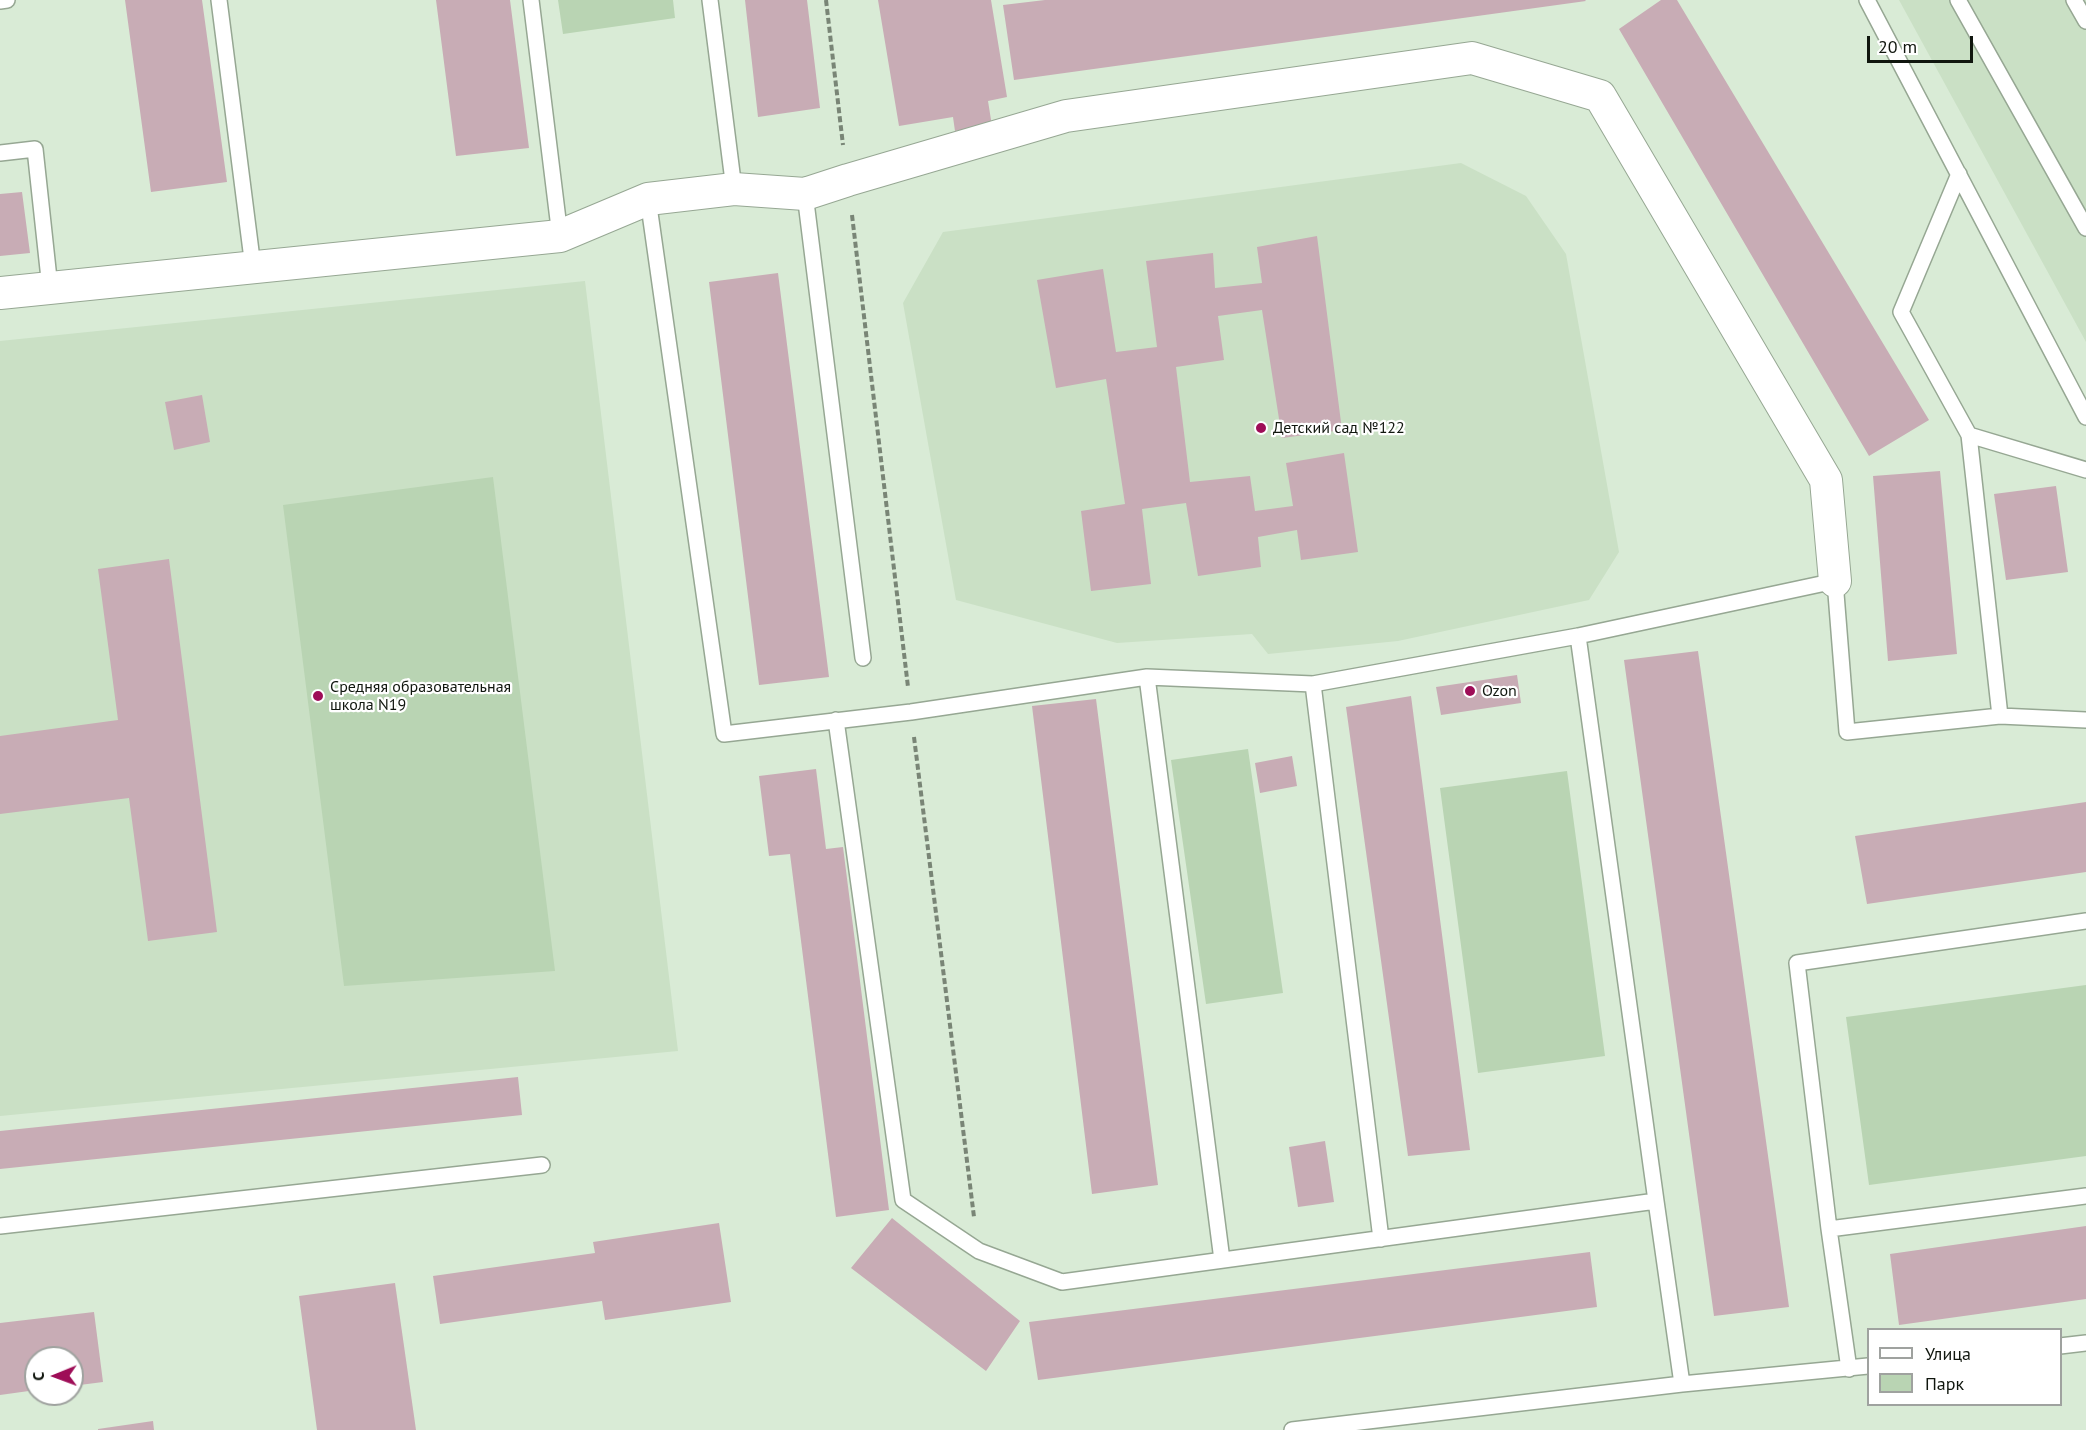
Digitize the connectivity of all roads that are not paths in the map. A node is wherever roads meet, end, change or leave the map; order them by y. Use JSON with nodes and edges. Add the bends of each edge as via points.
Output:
{"nodes":[{"id":1,"x":7,"y":0,"type":"edge"},
{"id":2,"x":219,"y":0,"type":"edge"},
{"id":3,"x":531,"y":0,"type":"edge"},
{"id":4,"x":710,"y":0,"type":"edge"},
{"id":5,"x":1867,"y":0,"type":"edge"},
{"id":6,"x":1958,"y":0,"type":"edge"},
{"id":7,"x":2074,"y":0,"type":"edge"},
{"id":8,"x":0,"y":1,"type":"edge"},
{"id":9,"x":2086,"y":21,"type":"edge"},
{"id":10,"x":0,"y":153,"type":"edge"},
{"id":11,"x":1959,"y":174,"type":"junction"},
{"id":12,"x":734,"y":189,"type":"junction"},
{"id":13,"x":805,"y":194,"type":"junction"},
{"id":14,"x":648,"y":200,"type":"junction"},
{"id":15,"x":2086,"y":228,"type":"edge"},
{"id":16,"x":560,"y":236,"type":"junction"},
{"id":17,"x":253,"y":267,"type":"junction"},
{"id":18,"x":50,"y":288,"type":"junction"},
{"id":19,"x":0,"y":293,"type":"edge"},
{"id":20,"x":2086,"y":417,"type":"edge"},
{"id":21,"x":1969,"y":435,"type":"junction"},
{"id":22,"x":2086,"y":470,"type":"edge"},
{"id":23,"x":1835,"y":581,"type":"junction"},
{"id":24,"x":1578,"y":636,"type":"junction"},
{"id":25,"x":863,"y":658,"type":"dead end"},
{"id":26,"x":1148,"y":677,"type":"junction"},
{"id":27,"x":1313,"y":684,"type":"junction"},
{"id":28,"x":2001,"y":716,"type":"junction"},
{"id":29,"x":836,"y":720,"type":"junction"},
{"id":30,"x":2086,"y":720,"type":"edge"},
{"id":31,"x":2086,"y":921,"type":"edge"},
{"id":32,"x":542,"y":1165,"type":"dead end"},
{"id":33,"x":2086,"y":1196,"type":"edge"},
{"id":34,"x":1656,"y":1201,"type":"junction"},
{"id":35,"x":0,"y":1226,"type":"edge"},
{"id":36,"x":1829,"y":1228,"type":"junction"},
{"id":37,"x":1381,"y":1239,"type":"junction"},
{"id":38,"x":1222,"y":1260,"type":"junction"},
{"id":39,"x":2086,"y":1343,"type":"edge"},
{"id":40,"x":2062,"y":1346,"type":"edge"},
{"id":41,"x":1867,"y":1366,"type":"edge"},
{"id":42,"x":1850,"y":1368,"type":"junction"},
{"id":43,"x":1682,"y":1384,"type":"junction"},
{"id":44,"x":1292,"y":1430,"type":"edge"}],
"edges":[{"from":1,"to":8,"type":"lane"},
{"from":2,"to":17,"type":"lane"},
{"from":3,"to":16,"type":"lane"},
{"from":4,"to":12,"type":"lane"},
{"from":5,"to":11,"type":"lane"},
{"from":6,"to":15,"type":"lane"},
{"from":7,"to":9,"type":"lane"},
{"from":10,"to":18,"type":"lane","via":[[35,149]]},
{"from":11,"to":20,"type":"lane"},
{"from":11,"to":21,"type":"lane","via":[[1901,312]]},
{"from":12,"to":13,"type":"street"},
{"from":12,"to":14,"type":"street"},
{"from":13,"to":23,"type":"street","via":[[1066,116],[1472,58],[1600,96],[1826,480]]},
{"from":13,"to":25,"type":"lane"},
{"from":14,"to":16,"type":"street"},
{"from":14,"to":29,"type":"lane","via":[[724,734]]},
{"from":16,"to":17,"type":"street"},
{"from":17,"to":18,"type":"street"},
{"from":18,"to":19,"type":"street"},
{"from":21,"to":22,"type":"lane"},
{"from":21,"to":28,"type":"lane"},
{"from":23,"to":24,"type":"lane"},
{"from":23,"to":28,"type":"lane","via":[[1847,732]]},
{"from":24,"to":27,"type":"lane"},
{"from":24,"to":34,"type":"lane"},
{"from":26,"to":27,"type":"lane"},
{"from":26,"to":29,"type":"lane"},
{"from":26,"to":38,"type":"lane"},
{"from":27,"to":37,"type":"lane"},
{"from":28,"to":30,"type":"lane"},
{"from":29,"to":38,"type":"lane","via":[[903,1200],[978,1251],[1062,1282]]},
{"from":31,"to":36,"type":"lane","via":[[1797,963]]},
{"from":32,"to":35,"type":"lane"},
{"from":33,"to":36,"type":"lane"},
{"from":34,"to":37,"type":"lane"},
{"from":34,"to":43,"type":"lane"},
{"from":36,"to":42,"type":"lane"},
{"from":37,"to":38,"type":"lane"},
{"from":39,"to":40,"type":"lane"},
{"from":41,"to":42,"type":"lane"},
{"from":42,"to":43,"type":"lane"},
{"from":43,"to":44,"type":"lane"}]}
